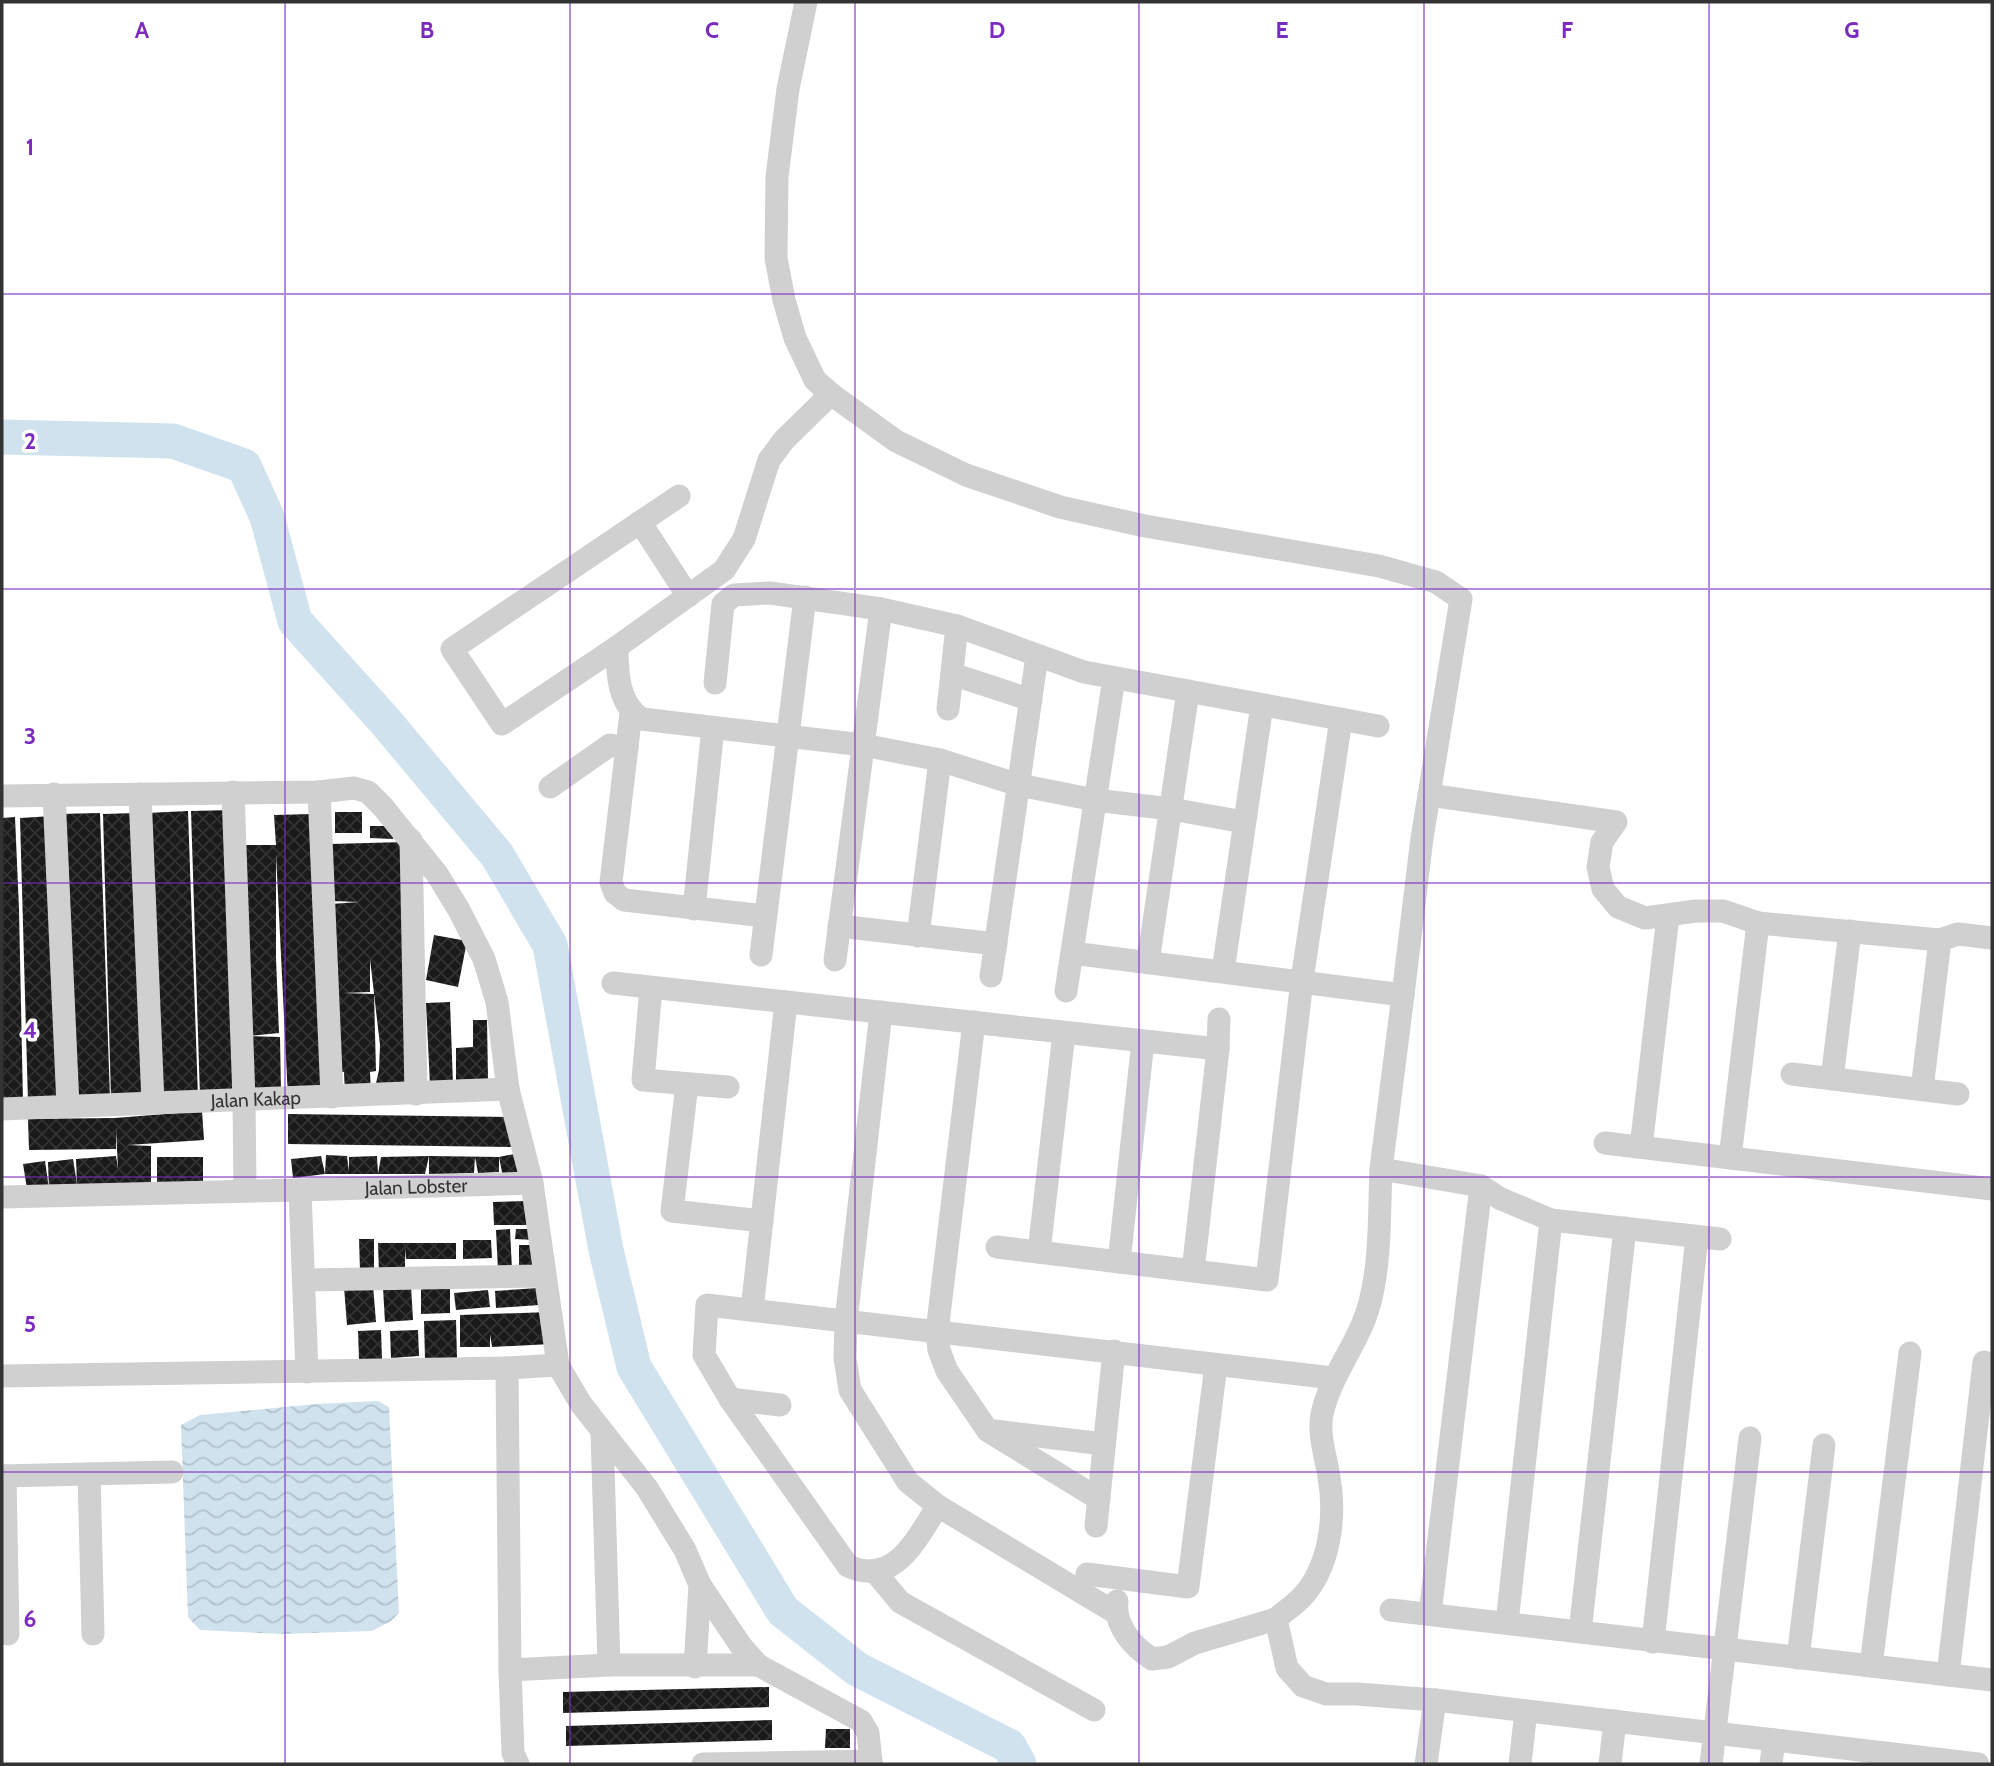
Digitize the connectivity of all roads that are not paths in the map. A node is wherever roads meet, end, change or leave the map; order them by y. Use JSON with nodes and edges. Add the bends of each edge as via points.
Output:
{"nodes":[{"id":1,"x":806,"y":2,"type":"edge"},
{"id":2,"x":831,"y":394,"type":"junction"},
{"id":3,"x":679,"y":496,"type":"dead end"},
{"id":4,"x":640,"y":522,"type":"junction"},
{"id":5,"x":688,"y":596,"type":"junction"},
{"id":6,"x":805,"y":597,"type":"junction"},
{"id":7,"x":881,"y":609,"type":"junction"},
{"id":8,"x":957,"y":626,"type":"junction"},
{"id":9,"x":617,"y":647,"type":"junction"},
{"id":10,"x":1037,"y":656,"type":"junction"},
{"id":11,"x":952,"y":674,"type":"junction"},
{"id":12,"x":1114,"y":678,"type":"junction"},
{"id":13,"x":715,"y":683,"type":"dead end"},
{"id":14,"x":1188,"y":691,"type":"junction"},
{"id":15,"x":1031,"y":700,"type":"junction"},
{"id":16,"x":1262,"y":705,"type":"junction"},
{"id":17,"x":948,"y":709,"type":"dead end"},
{"id":18,"x":631,"y":713,"type":"junction"},
{"id":19,"x":1341,"y":719,"type":"junction"},
{"id":20,"x":1378,"y":726,"type":"dead end"},
{"id":21,"x":713,"y":727,"type":"junction"},
{"id":22,"x":788,"y":738,"type":"junction"},
{"id":23,"x":863,"y":746,"type":"junction"},
{"id":24,"x":627,"y":748,"type":"junction"},
{"id":25,"x":940,"y":760,"type":"junction"},
{"id":26,"x":1019,"y":785,"type":"junction"},
{"id":27,"x":550,"y":787,"type":"dead end"},
{"id":28,"x":233,"y":792,"type":"junction"},
{"id":29,"x":319,"y":792,"type":"junction"},
{"id":30,"x":54,"y":794,"type":"junction"},
{"id":31,"x":140,"y":794,"type":"junction"},
{"id":32,"x":1429,"y":795,"type":"junction"},
{"id":33,"x":2,"y":796,"type":"edge"},
{"id":34,"x":1095,"y":800,"type":"junction"},
{"id":35,"x":1171,"y":809,"type":"junction"},
{"id":36,"x":1244,"y":822,"type":"junction"},
{"id":37,"x":411,"y":840,"type":"junction"},
{"id":38,"x":694,"y":909,"type":"junction"},
{"id":39,"x":765,"y":916,"type":"junction"},
{"id":40,"x":1668,"y":916,"type":"junction"},
{"id":41,"x":1758,"y":923,"type":"junction"},
{"id":42,"x":839,"y":926,"type":"junction"},
{"id":43,"x":1850,"y":931,"type":"junction"},
{"id":44,"x":918,"y":936,"type":"junction"},
{"id":45,"x":1992,"y":938,"type":"edge"},
{"id":46,"x":1940,"y":940,"type":"junction"},
{"id":47,"x":996,"y":944,"type":"junction"},
{"id":48,"x":1072,"y":953,"type":"junction"},
{"id":49,"x":761,"y":954,"type":"dead end"},
{"id":50,"x":835,"y":960,"type":"dead end"},
{"id":51,"x":1148,"y":962,"type":"junction"},
{"id":52,"x":1223,"y":971,"type":"junction"},
{"id":53,"x":991,"y":976,"type":"dead end"},
{"id":54,"x":1302,"y":980,"type":"junction"},
{"id":55,"x":613,"y":983,"type":"dead end"},
{"id":56,"x":651,"y":988,"type":"junction"},
{"id":57,"x":1066,"y":991,"type":"dead end"},
{"id":58,"x":1403,"y":995,"type":"junction"},
{"id":59,"x":786,"y":1002,"type":"junction"},
{"id":60,"x":881,"y":1012,"type":"junction"},
{"id":61,"x":1219,"y":1019,"type":"dead end"},
{"id":62,"x":974,"y":1023,"type":"junction"},
{"id":63,"x":1064,"y":1033,"type":"junction"},
{"id":64,"x":1143,"y":1041,"type":"junction"},
{"id":65,"x":1218,"y":1049,"type":"junction"},
{"id":66,"x":1792,"y":1074,"type":"dead end"},
{"id":67,"x":1832,"y":1079,"type":"junction"},
{"id":68,"x":687,"y":1084,"type":"junction"},
{"id":69,"x":728,"y":1087,"type":"dead end"},
{"id":70,"x":508,"y":1089,"type":"junction"},
{"id":71,"x":1922,"y":1089,"type":"junction"},
{"id":72,"x":416,"y":1094,"type":"junction"},
{"id":73,"x":1958,"y":1094,"type":"dead end"},
{"id":74,"x":332,"y":1097,"type":"junction"},
{"id":75,"x":244,"y":1099,"type":"junction"},
{"id":76,"x":153,"y":1104,"type":"junction"},
{"id":77,"x":68,"y":1106,"type":"junction"},
{"id":78,"x":2,"y":1108,"type":"edge"},
{"id":79,"x":1605,"y":1143,"type":"dead end"},
{"id":80,"x":1641,"y":1147,"type":"junction"},
{"id":81,"x":1730,"y":1158,"type":"junction"},
{"id":82,"x":1381,"y":1169,"type":"junction"},
{"id":83,"x":532,"y":1183,"type":"junction"},
{"id":84,"x":1481,"y":1186,"type":"junction"},
{"id":85,"x":1992,"y":1189,"type":"edge"},
{"id":86,"x":300,"y":1190,"type":"junction"},
{"id":87,"x":245,"y":1191,"type":"junction"},
{"id":88,"x":2,"y":1197,"type":"edge"},
{"id":89,"x":1551,"y":1220,"type":"junction"},
{"id":90,"x":762,"y":1221,"type":"junction"},
{"id":91,"x":1625,"y":1228,"type":"junction"},
{"id":92,"x":1697,"y":1237,"type":"junction"},
{"id":93,"x":1720,"y":1240,"type":"dead end"},
{"id":94,"x":998,"y":1247,"type":"dead end"},
{"id":95,"x":1039,"y":1252,"type":"junction"},
{"id":96,"x":1119,"y":1262,"type":"junction"},
{"id":97,"x":1193,"y":1271,"type":"junction"},
{"id":98,"x":544,"y":1276,"type":"junction"},
{"id":99,"x":304,"y":1280,"type":"junction"},
{"id":100,"x":752,"y":1310,"type":"junction"},
{"id":101,"x":846,"y":1321,"type":"junction"},
{"id":102,"x":937,"y":1332,"type":"junction"},
{"id":103,"x":1114,"y":1351,"type":"junction"},
{"id":104,"x":1910,"y":1353,"type":"dead end"},
{"id":105,"x":1984,"y":1362,"type":"dead end"},
{"id":106,"x":1216,"y":1364,"type":"junction"},
{"id":107,"x":558,"y":1365,"type":"junction"},
{"id":108,"x":507,"y":1368,"type":"junction"},
{"id":109,"x":307,"y":1373,"type":"junction"},
{"id":110,"x":2,"y":1376,"type":"edge"},
{"id":111,"x":1333,"y":1378,"type":"junction"},
{"id":112,"x":730,"y":1399,"type":"junction"},
{"id":113,"x":780,"y":1405,"type":"dead end"},
{"id":114,"x":988,"y":1431,"type":"junction"},
{"id":115,"x":602,"y":1432,"type":"junction"},
{"id":116,"x":1750,"y":1438,"type":"dead end"},
{"id":117,"x":1104,"y":1444,"type":"junction"},
{"id":118,"x":1824,"y":1445,"type":"dead end"},
{"id":119,"x":172,"y":1472,"type":"dead end"},
{"id":120,"x":89,"y":1474,"type":"junction"},
{"id":121,"x":3,"y":1476,"type":"edge"},
{"id":122,"x":1099,"y":1499,"type":"junction"},
{"id":123,"x":938,"y":1506,"type":"junction"},
{"id":124,"x":1096,"y":1526,"type":"dead end"},
{"id":125,"x":876,"y":1573,"type":"junction"},
{"id":126,"x":1087,"y":1574,"type":"dead end"},
{"id":127,"x":1120,"y":1578,"type":"junction"},
{"id":128,"x":700,"y":1585,"type":"junction"},
{"id":129,"x":1391,"y":1610,"type":"dead end"},
{"id":130,"x":1116,"y":1613,"type":"junction"},
{"id":131,"x":1430,"y":1614,"type":"junction"},
{"id":132,"x":1276,"y":1619,"type":"junction"},
{"id":133,"x":1507,"y":1623,"type":"junction"},
{"id":134,"x":1580,"y":1632,"type":"junction"},
{"id":135,"x":8,"y":1634,"type":"dead end"},
{"id":136,"x":93,"y":1634,"type":"dead end"},
{"id":137,"x":1653,"y":1642,"type":"junction"},
{"id":138,"x":1725,"y":1650,"type":"junction"},
{"id":139,"x":1798,"y":1658,"type":"junction"},
{"id":140,"x":609,"y":1665,"type":"junction"},
{"id":141,"x":758,"y":1665,"type":"junction"},
{"id":142,"x":695,"y":1667,"type":"junction"},
{"id":143,"x":1871,"y":1667,"type":"junction"},
{"id":144,"x":510,"y":1670,"type":"junction"},
{"id":145,"x":1948,"y":1675,"type":"junction"},
{"id":146,"x":1992,"y":1680,"type":"edge"},
{"id":147,"x":1435,"y":1700,"type":"junction"},
{"id":148,"x":1094,"y":1710,"type":"dead end"},
{"id":149,"x":1526,"y":1711,"type":"junction"},
{"id":150,"x":1615,"y":1721,"type":"junction"},
{"id":151,"x":1715,"y":1733,"type":"junction"},
{"id":152,"x":1774,"y":1740,"type":"junction"},
{"id":153,"x":871,"y":1762,"type":"edge"},
{"id":154,"x":518,"y":1764,"type":"edge"},
{"id":155,"x":703,"y":1764,"type":"edge"},
{"id":156,"x":1426,"y":1764,"type":"edge"},
{"id":157,"x":1520,"y":1764,"type":"edge"},
{"id":158,"x":1610,"y":1764,"type":"edge"},
{"id":159,"x":1711,"y":1764,"type":"edge"},
{"id":160,"x":1771,"y":1764,"type":"edge"},
{"id":161,"x":1978,"y":1764,"type":"edge"}],
"edges":[{"from":1,"to":2,"type":"street","via":[[788,89],[777,177],[776,258],[795,338],[815,380]]},
{"from":2,"to":5,"type":"street","via":[[769,460],[744,539],[724,570]]},
{"from":2,"to":32,"type":"street","via":[[919,453],[966,475],[1060,507],[1379,566],[1436,582],[1461,599]]},
{"from":3,"to":4,"type":"street"},
{"from":4,"to":5,"type":"street"},
{"from":4,"to":9,"type":"street","via":[[452,649],[502,724]]},
{"from":5,"to":9,"type":"street"},
{"from":6,"to":7,"type":"street"},
{"from":6,"to":13,"type":"street","via":[[734,595],[723,604]]},
{"from":6,"to":22,"type":"street"},
{"from":7,"to":8,"type":"street"},
{"from":7,"to":23,"type":"street"},
{"from":8,"to":10,"type":"street"},
{"from":8,"to":11,"type":"street"},
{"from":9,"to":18,"type":"street","via":[[624,702]]},
{"from":10,"to":12,"type":"street"},
{"from":10,"to":15,"type":"street"},
{"from":11,"to":15,"type":"street"},
{"from":11,"to":17,"type":"street"},
{"from":12,"to":14,"type":"street"},
{"from":12,"to":34,"type":"street"},
{"from":14,"to":16,"type":"street"},
{"from":14,"to":35,"type":"street"},
{"from":15,"to":26,"type":"street"},
{"from":16,"to":19,"type":"street"},
{"from":16,"to":36,"type":"street"},
{"from":18,"to":21,"type":"street","via":[[642,719]]},
{"from":18,"to":24,"type":"street"},
{"from":19,"to":20,"type":"street"},
{"from":19,"to":54,"type":"street"},
{"from":21,"to":22,"type":"street"},
{"from":21,"to":38,"type":"street"},
{"from":22,"to":23,"type":"street"},
{"from":22,"to":39,"type":"street"},
{"from":23,"to":25,"type":"street"},
{"from":23,"to":42,"type":"street"},
{"from":24,"to":27,"type":"street","via":[[610,745]]},
{"from":24,"to":38,"type":"street","via":[[611,882],[615,893],[624,900]]},
{"from":25,"to":26,"type":"street"},
{"from":25,"to":44,"type":"street"},
{"from":26,"to":34,"type":"street"},
{"from":26,"to":47,"type":"street"},
{"from":28,"to":29,"type":"street"},
{"from":28,"to":31,"type":"street"},
{"from":28,"to":75,"type":"street"},
{"from":29,"to":37,"type":"street","via":[[354,788],[368,792]]},
{"from":29,"to":74,"type":"street"},
{"from":30,"to":31,"type":"street"},
{"from":30,"to":33,"type":"street"},
{"from":30,"to":77,"type":"street"},
{"from":31,"to":76,"type":"street"},
{"from":32,"to":40,"type":"street","via":[[1616,822],[1602,842],[1598,867],[1603,889],[1618,907],[1645,918]]},
{"from":32,"to":58,"type":"street"},
{"from":34,"to":35,"type":"street"},
{"from":34,"to":48,"type":"street"},
{"from":35,"to":36,"type":"street"},
{"from":35,"to":51,"type":"street"},
{"from":36,"to":52,"type":"street"},
{"from":37,"to":70,"type":"street","via":[[459,909],[489,974]]},
{"from":37,"to":72,"type":"street"},
{"from":38,"to":39,"type":"street"},
{"from":39,"to":49,"type":"street"},
{"from":40,"to":41,"type":"street","via":[[1723,911]]},
{"from":40,"to":80,"type":"street"},
{"from":41,"to":43,"type":"street"},
{"from":41,"to":81,"type":"street"},
{"from":42,"to":44,"type":"street"},
{"from":42,"to":50,"type":"street"},
{"from":43,"to":46,"type":"street"},
{"from":43,"to":67,"type":"street"},
{"from":44,"to":47,"type":"street"},
{"from":45,"to":46,"type":"street","via":[[1958,934]]},
{"from":46,"to":71,"type":"street"},
{"from":47,"to":53,"type":"street"},
{"from":48,"to":51,"type":"street"},
{"from":48,"to":57,"type":"street"},
{"from":51,"to":52,"type":"street"},
{"from":52,"to":54,"type":"street"},
{"from":54,"to":58,"type":"street"},
{"from":54,"to":97,"type":"street","via":[[1267,1280]]},
{"from":55,"to":56,"type":"street"},
{"from":56,"to":59,"type":"street"},
{"from":56,"to":68,"type":"street","via":[[643,1080]]},
{"from":58,"to":82,"type":"street"},
{"from":59,"to":60,"type":"street"},
{"from":59,"to":90,"type":"street"},
{"from":60,"to":62,"type":"street"},
{"from":60,"to":101,"type":"street"},
{"from":61,"to":65,"type":"street"},
{"from":62,"to":63,"type":"street"},
{"from":62,"to":102,"type":"street"},
{"from":63,"to":64,"type":"street"},
{"from":63,"to":95,"type":"street"},
{"from":64,"to":65,"type":"street"},
{"from":64,"to":96,"type":"street"},
{"from":65,"to":97,"type":"street"},
{"from":66,"to":67,"type":"street"},
{"from":67,"to":71,"type":"street"},
{"from":68,"to":69,"type":"street"},
{"from":68,"to":90,"type":"street","via":[[672,1211]]},
{"from":70,"to":72,"type":"street","name":"Jalan Kakap"},
{"from":70,"to":83,"type":"street"},
{"from":71,"to":73,"type":"street"},
{"from":72,"to":74,"type":"street","name":"Jalan Kakap"},
{"from":74,"to":75,"type":"street","name":"Jalan Kakap"},
{"from":75,"to":76,"type":"street","name":"Jalan Kakap"},
{"from":75,"to":87,"type":"street"},
{"from":76,"to":77,"type":"street","name":"Jalan Kakap"},
{"from":77,"to":78,"type":"street","name":"Jalan Kakap"},
{"from":79,"to":80,"type":"street"},
{"from":80,"to":81,"type":"street"},
{"from":81,"to":85,"type":"street"},
{"from":82,"to":84,"type":"street"},
{"from":82,"to":111,"type":"street","via":[[1370,1301],[1356,1342]]},
{"from":83,"to":86,"type":"street","name":"Jalan Lobster"},
{"from":83,"to":98,"type":"street"},
{"from":84,"to":89,"type":"street"},
{"from":84,"to":131,"type":"street"},
{"from":86,"to":87,"type":"street","name":"Jalan Lobster"},
{"from":86,"to":99,"type":"street"},
{"from":87,"to":88,"type":"street","name":"Jalan Lobster"},
{"from":89,"to":91,"type":"street"},
{"from":89,"to":133,"type":"street"},
{"from":90,"to":100,"type":"street"},
{"from":91,"to":92,"type":"street"},
{"from":91,"to":134,"type":"street"},
{"from":92,"to":93,"type":"street"},
{"from":92,"to":137,"type":"street"},
{"from":94,"to":95,"type":"street"},
{"from":95,"to":96,"type":"street"},
{"from":96,"to":97,"type":"street"},
{"from":98,"to":99,"type":"street"},
{"from":98,"to":107,"type":"street"},
{"from":99,"to":109,"type":"street"},
{"from":100,"to":101,"type":"street"},
{"from":100,"to":112,"type":"street","via":[[707,1305],[704,1355]]},
{"from":101,"to":102,"type":"street"},
{"from":101,"to":123,"type":"street","via":[[850,1390],[908,1482]]},
{"from":102,"to":103,"type":"street"},
{"from":102,"to":114,"type":"street","via":[[947,1371]]},
{"from":103,"to":106,"type":"street"},
{"from":103,"to":117,"type":"street"},
{"from":104,"to":143,"type":"street"},
{"from":105,"to":145,"type":"street"},
{"from":106,"to":111,"type":"street"},
{"from":106,"to":127,"type":"street","via":[[1188,1587]]},
{"from":107,"to":108,"type":"street"},
{"from":107,"to":115,"type":"street"},
{"from":108,"to":109,"type":"street"},
{"from":108,"to":144,"type":"street"},
{"from":109,"to":110,"type":"street"},
{"from":111,"to":132,"type":"street","via":[[1321,1438],[1332,1503],[1328,1542],[1319,1571],[1302,1597]]},
{"from":112,"to":113,"type":"street"},
{"from":112,"to":125,"type":"street","via":[[848,1566]]},
{"from":114,"to":117,"type":"street"},
{"from":114,"to":122,"type":"street"},
{"from":115,"to":128,"type":"street","via":[[647,1488],[685,1550]]},
{"from":115,"to":140,"type":"street"},
{"from":116,"to":138,"type":"street"},
{"from":117,"to":122,"type":"street"},
{"from":118,"to":139,"type":"street"},
{"from":119,"to":120,"type":"street"},
{"from":120,"to":121,"type":"street"},
{"from":120,"to":136,"type":"street"},
{"from":121,"to":135,"type":"street"},
{"from":122,"to":124,"type":"street"},
{"from":123,"to":125,"type":"street","via":[[906,1553]]},
{"from":123,"to":130,"type":"street"},
{"from":125,"to":148,"type":"street","via":[[900,1602]]},
{"from":126,"to":127,"type":"street"},
{"from":127,"to":130,"type":"street"},
{"from":128,"to":141,"type":"street"},
{"from":128,"to":142,"type":"street"},
{"from":129,"to":131,"type":"street"},
{"from":130,"to":132,"type":"street","via":[[1126,1635],[1152,1659]]},
{"from":131,"to":133,"type":"street"},
{"from":132,"to":147,"type":"street","via":[[1287,1668],[1303,1686],[1326,1694]]},
{"from":133,"to":134,"type":"street"},
{"from":134,"to":137,"type":"street"},
{"from":137,"to":138,"type":"street"},
{"from":138,"to":139,"type":"street"},
{"from":138,"to":151,"type":"street"},
{"from":139,"to":143,"type":"street"},
{"from":140,"to":142,"type":"street"},
{"from":140,"to":144,"type":"street"},
{"from":141,"to":142,"type":"street"},
{"from":141,"to":153,"type":"street","via":[[861,1721],[868,1733]]},
{"from":143,"to":145,"type":"street"},
{"from":144,"to":154,"type":"street","via":[[513,1753]]},
{"from":145,"to":146,"type":"street"},
{"from":147,"to":149,"type":"street"},
{"from":147,"to":156,"type":"street"},
{"from":149,"to":150,"type":"street"},
{"from":149,"to":157,"type":"street"},
{"from":150,"to":151,"type":"street"},
{"from":150,"to":158,"type":"street"},
{"from":151,"to":152,"type":"street"},
{"from":151,"to":159,"type":"street"},
{"from":152,"to":160,"type":"street"},
{"from":152,"to":161,"type":"street"},
{"from":153,"to":155,"type":"street"}]}
